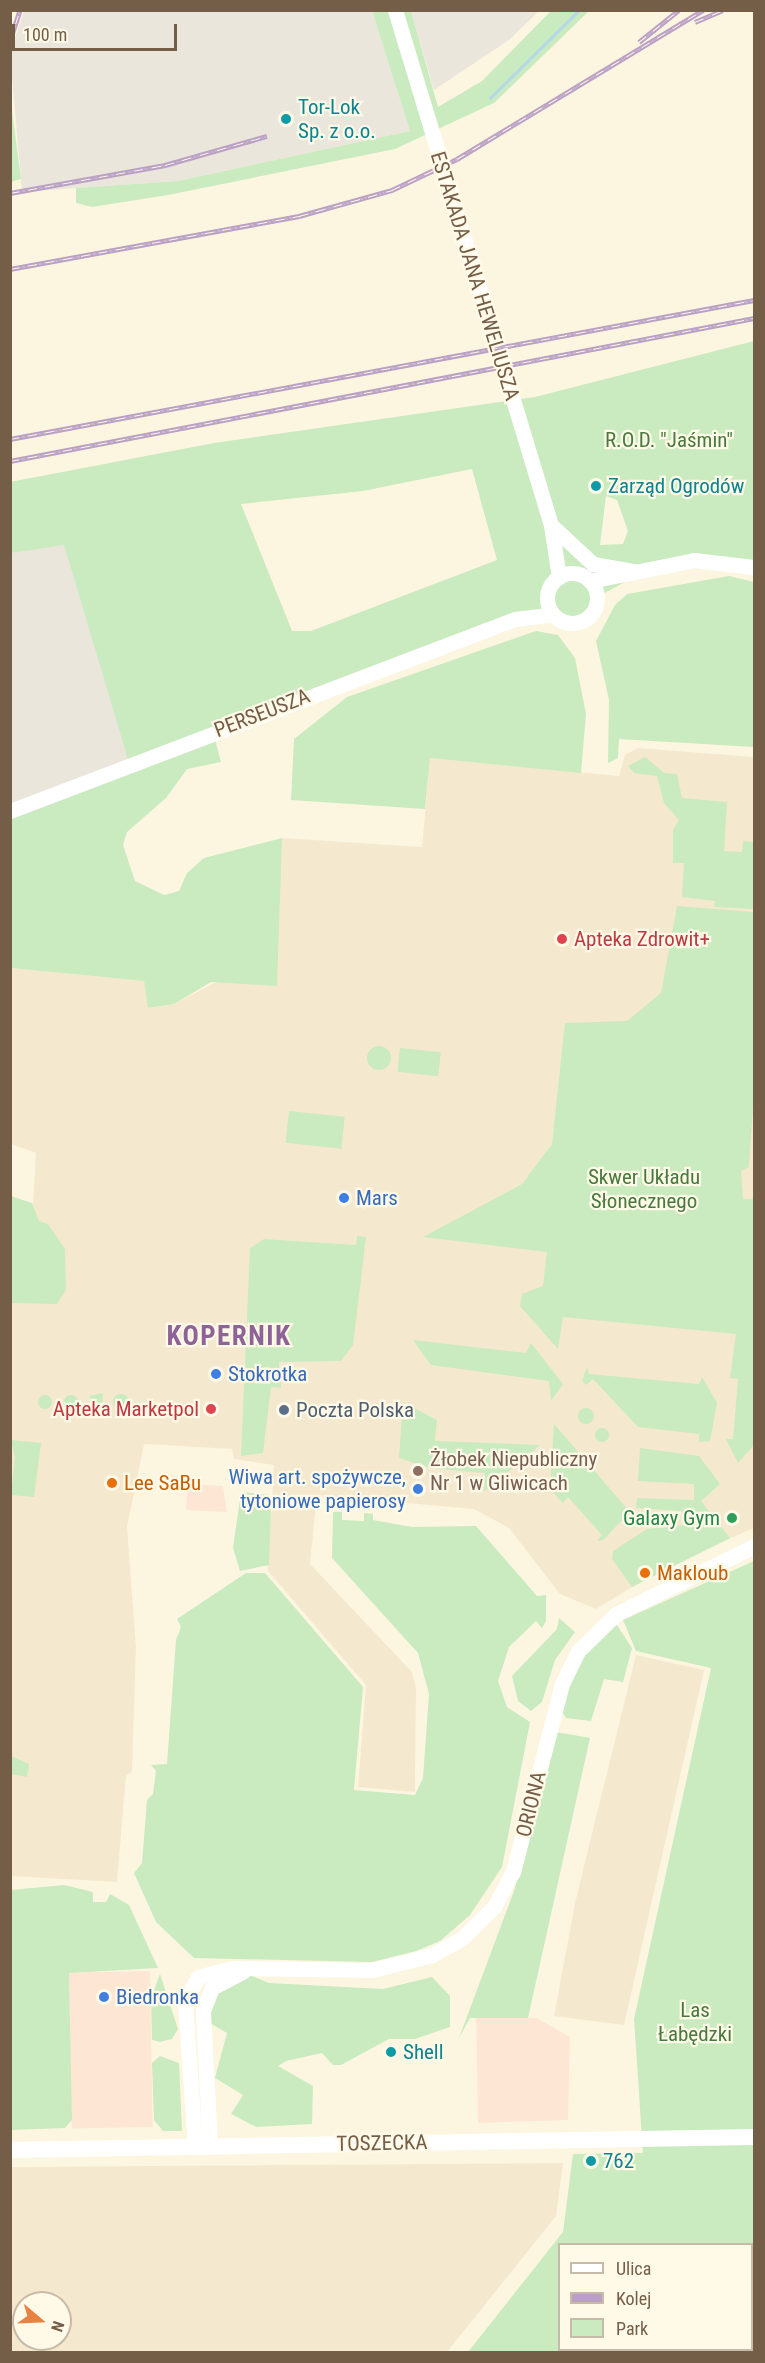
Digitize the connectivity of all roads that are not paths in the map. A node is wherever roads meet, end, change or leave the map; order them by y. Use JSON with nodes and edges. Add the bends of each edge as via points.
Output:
{"nodes":[{"id":1,"x":395,"y":10,"type":"edge"},
{"id":2,"x":551,"y":525,"type":"junction"},
{"id":3,"x":555,"y":542,"type":"junction"},
{"id":4,"x":754,"y":567,"type":"edge"},
{"id":5,"x":576,"y":573,"type":"junction"},
{"id":6,"x":641,"y":574,"type":"junction"},
{"id":7,"x":559,"y":577,"type":"junction"},
{"id":8,"x":590,"y":581,"type":"junction"},
{"id":9,"x":548,"y":593,"type":"junction"},
{"id":10,"x":598,"y":599,"type":"junction"},
{"id":11,"x":553,"y":614,"type":"junction"},
{"id":12,"x":515,"y":619,"type":"junction"},
{"id":13,"x":10,"y":811,"type":"edge"},
{"id":14,"x":754,"y":1546,"type":"edge"},
{"id":15,"x":206,"y":1988,"type":"junction"},
{"id":16,"x":203,"y":2040,"type":"junction"},
{"id":17,"x":186,"y":2045,"type":"junction"},
{"id":18,"x":754,"y":2137,"type":"edge"},
{"id":19,"x":202,"y":2146,"type":"junction"},
{"id":20,"x":10,"y":2150,"type":"edge"}],
"edges":[{"from":1,"to":2,"type":"street","name":"ESTAKADA JANA HEWELIUSZA"},
{"from":2,"to":3,"type":"street","name":"ESTAKADA JANA HEWELIUSZA"},
{"from":2,"to":6,"type":"street","via":[[593,564]]},
{"from":3,"to":5,"type":"street"},
{"from":3,"to":7,"type":"street"},
{"from":4,"to":6,"type":"street","via":[[705,560]]},
{"from":5,"to":7,"type":"street"},
{"from":5,"to":8,"type":"street"},
{"from":6,"to":8,"type":"street"},
{"from":6,"to":10,"type":"street"},
{"from":7,"to":9,"type":"street"},
{"from":8,"to":10,"type":"street"},
{"from":9,"to":11,"type":"street"},
{"from":9,"to":12,"type":"street","name":"PERSEUSZA"},
{"from":10,"to":11,"type":"street","via":[[593,612],[579,623],[563,622]]},
{"from":11,"to":12,"type":"street","name":"PERSEUSZA"},
{"from":12,"to":13,"type":"street","name":"PERSEUSZA"},
{"from":14,"to":15,"type":"street","name":"ORIONA","via":[[616,1614],[578,1650],[562,1684],[513,1872],[494,1907],[468,1934],[432,1955],[391,1968],[213,1969]]},
{"from":15,"to":16,"type":"street"},
{"from":15,"to":17,"type":"street","via":[[189,1990]]},
{"from":16,"to":17,"type":"street"},
{"from":16,"to":19,"type":"street"},
{"from":17,"to":19,"type":"street"},
{"from":18,"to":19,"type":"main road","name":"TOSZECKA"},
{"from":19,"to":20,"type":"main road","name":"TOSZECKA"}]}
